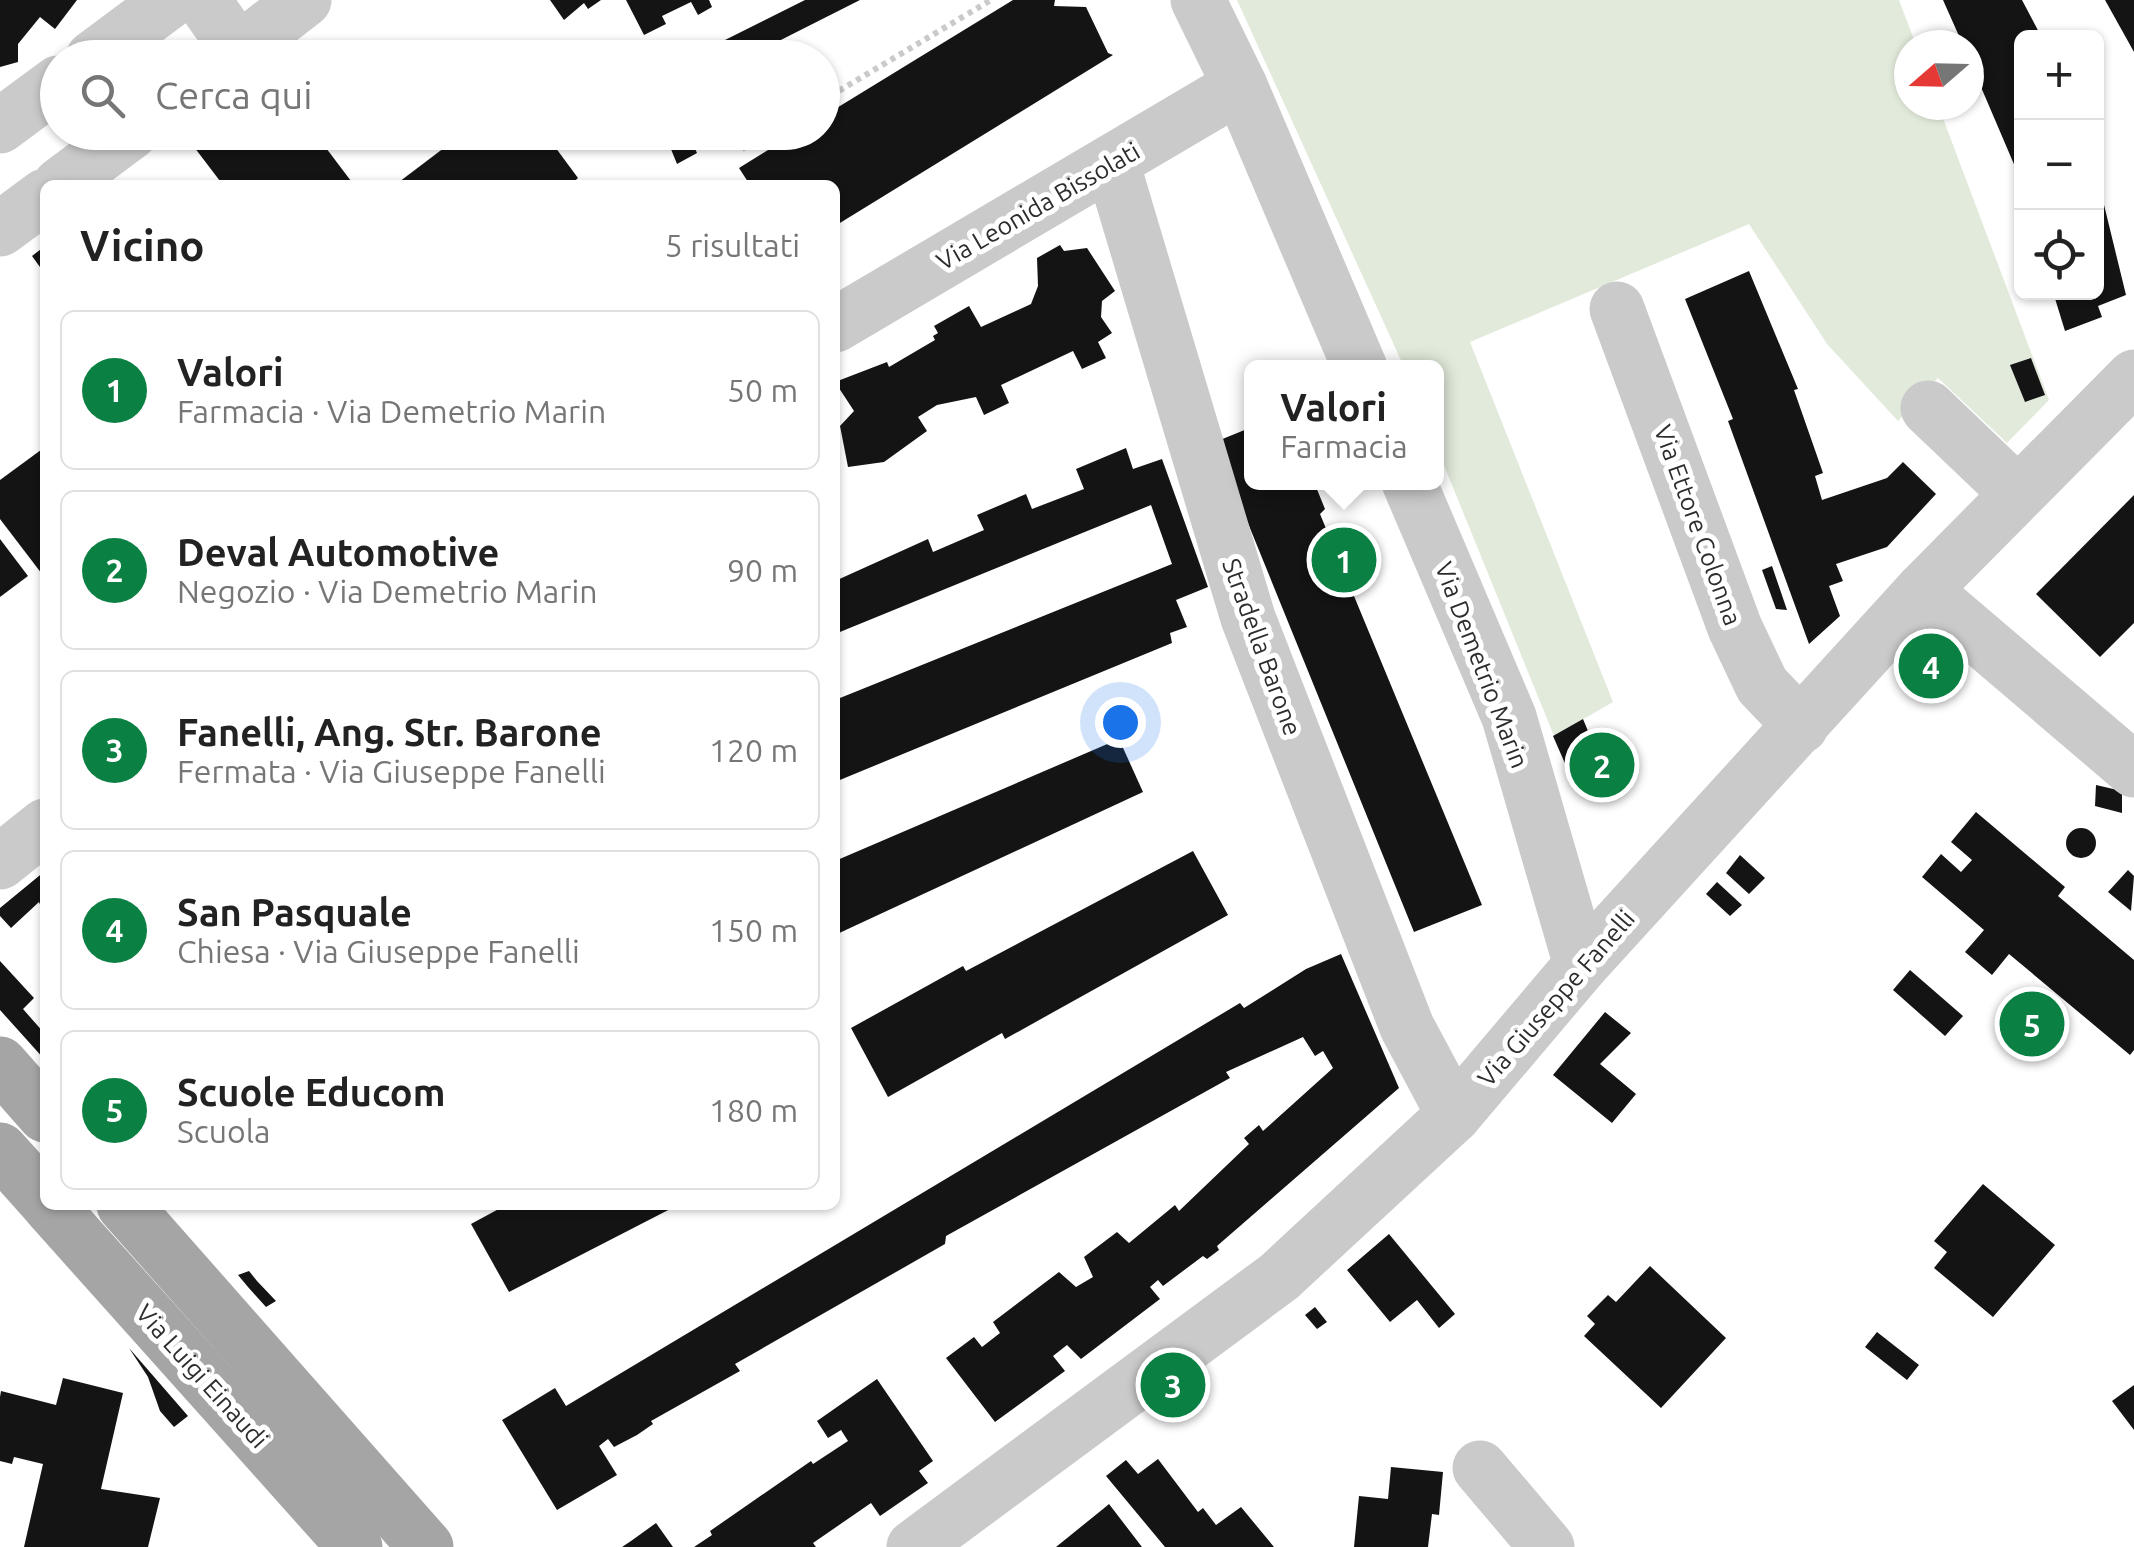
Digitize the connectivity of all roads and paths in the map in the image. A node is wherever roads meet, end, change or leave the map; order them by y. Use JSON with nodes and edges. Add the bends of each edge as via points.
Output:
{"nodes":[{"id":1,"x":170,"y":0,"type":"edge"},
{"id":2,"x":203,"y":0,"type":"edge"},
{"id":3,"x":304,"y":0,"type":"edge"},
{"id":4,"x":991,"y":0,"type":"edge"},
{"id":5,"x":1198,"y":0,"type":"edge"},
{"id":6,"x":117,"y":40,"type":"edge"},
{"id":7,"x":226,"y":40,"type":"edge"},
{"id":8,"x":252,"y":40,"type":"edge"},
{"id":9,"x":1240,"y":86,"type":"junction"},
{"id":10,"x":840,"y":90,"type":"edge"},
{"id":11,"x":40,"y":97,"type":"edge"},
{"id":12,"x":0,"y":126,"type":"edge"},
{"id":13,"x":107,"y":150,"type":"edge"},
{"id":14,"x":1112,"y":162,"type":"junction"},
{"id":15,"x":67,"y":180,"type":"edge"},
{"id":16,"x":40,"y":200,"type":"edge"},
{"id":17,"x":0,"y":229,"type":"edge"},
{"id":18,"x":1618,"y":310,"type":"dead end"},
{"id":19,"x":840,"y":322,"type":"edge"},
{"id":20,"x":1357,"y":360,"type":"edge"},
{"id":21,"x":2134,"y":378,"type":"edge"},
{"id":22,"x":1928,"y":408,"type":"dead end"},
{"id":23,"x":1411,"y":490,"type":"edge"},
{"id":24,"x":2016,"y":492,"type":"junction"},
{"id":25,"x":1923,"y":590,"type":"junction"},
{"id":26,"x":1801,"y":726,"type":"junction"},
{"id":27,"x":2134,"y":770,"type":"edge"},
{"id":28,"x":40,"y":830,"type":"edge"},
{"id":29,"x":0,"y":862,"type":"edge"},
{"id":30,"x":1581,"y":966,"type":"junction"},
{"id":31,"x":0,"y":1064,"type":"edge"},
{"id":32,"x":40,"y":1110,"type":"edge"},
{"id":33,"x":1454,"y":1115,"type":"junction"},
{"id":34,"x":0,"y":1150,"type":"edge"},
{"id":35,"x":40,"y":1195,"type":"edge"},
{"id":36,"x":53,"y":1210,"type":"edge"},
{"id":37,"x":128,"y":1210,"type":"edge"},
{"id":38,"x":1480,"y":1468,"type":"dead end"},
{"id":39,"x":923,"y":1545,"type":"edge"},
{"id":40,"x":355,"y":1547,"type":"edge"},
{"id":41,"x":426,"y":1547,"type":"edge"},
{"id":42,"x":1547,"y":1547,"type":"edge"}],
"edges":[{"from":1,"to":6,"type":"street"},
{"from":2,"to":7,"type":"street"},
{"from":3,"to":8,"type":"street"},
{"from":4,"to":10,"type":"path"},
{"from":5,"to":9,"type":"street"},
{"from":9,"to":14,"type":"street","name":"Via Leonida Bissolati"},
{"from":9,"to":20,"type":"street"},
{"from":11,"to":12,"type":"street"},
{"from":13,"to":15,"type":"street"},
{"from":14,"to":19,"type":"street","name":"Via Leonida Bissolati"},
{"from":14,"to":33,"type":"street","name":"Stradella Barone","via":[[1248,618],[1407,1027]]},
{"from":16,"to":17,"type":"street"},
{"from":18,"to":26,"type":"street","name":"Via Ettore Colonna","via":[[1735,628],[1762,685]]},
{"from":21,"to":24,"type":"street","name":"Via Giuseppe Fanelli"},
{"from":22,"to":24,"type":"street"},
{"from":23,"to":30,"type":"street","name":"Via Demetrio Marin","via":[[1509,718]]},
{"from":24,"to":25,"type":"street","name":"Via Giuseppe Fanelli"},
{"from":25,"to":26,"type":"street","name":"Via Giuseppe Fanelli"},
{"from":25,"to":27,"type":"street"},
{"from":26,"to":30,"type":"street","name":"Via Giuseppe Fanelli"},
{"from":28,"to":29,"type":"street"},
{"from":30,"to":33,"type":"street","name":"Via Giuseppe Fanelli"},
{"from":31,"to":32,"type":"main road"},
{"from":33,"to":39,"type":"street","name":"Via Giuseppe Fanelli","via":[[1279,1277]]},
{"from":34,"to":35,"type":"main road","name":"Via Luigi Einaudi"},
{"from":36,"to":40,"type":"main road","name":"Via Luigi Einaudi"},
{"from":37,"to":41,"type":"main road"},
{"from":38,"to":42,"type":"street"}]}
